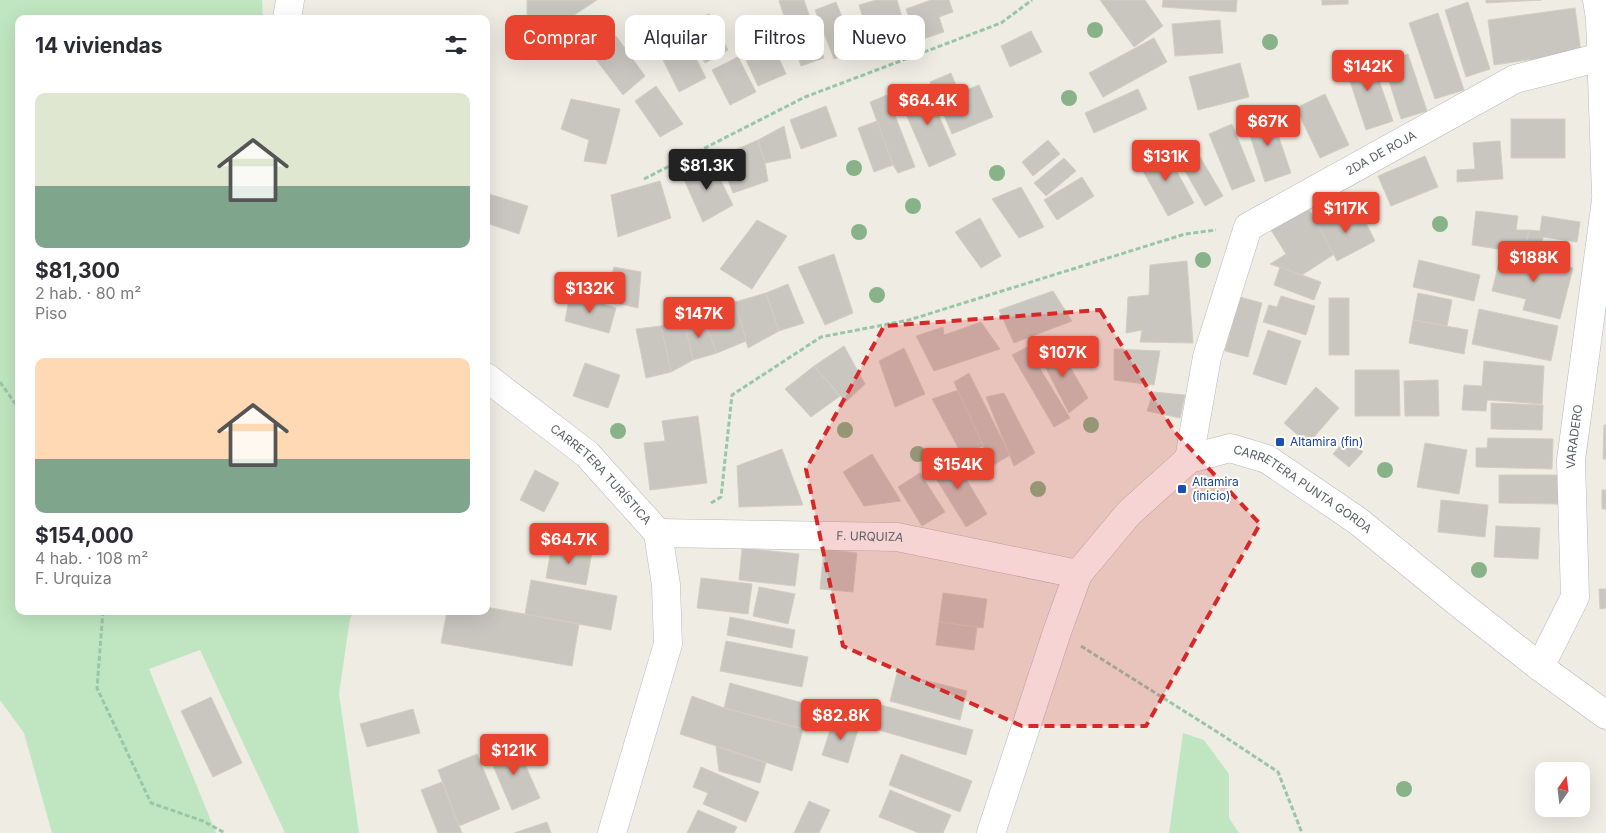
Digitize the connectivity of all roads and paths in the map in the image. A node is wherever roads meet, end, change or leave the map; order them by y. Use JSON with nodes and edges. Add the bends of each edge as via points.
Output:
{"nodes":[{"id":1,"x":290,"y":0,"type":"edge"},
{"id":2,"x":1032,"y":0,"type":"edge"},
{"id":3,"x":1598,"y":0,"type":"edge"},
{"id":4,"x":288,"y":15,"type":"edge"},
{"id":5,"x":1601,"y":57,"type":"junction"},
{"id":6,"x":644,"y":178,"type":"dead end"},
{"id":7,"x":1606,"y":194,"type":"edge"},
{"id":8,"x":1606,"y":200,"type":"edge"},
{"id":9,"x":1248,"y":227,"type":"junction"},
{"id":10,"x":490,"y":380,"type":"edge"},
{"id":11,"x":0,"y":382,"type":"edge"},
{"id":12,"x":15,"y":403,"type":"edge"},
{"id":13,"x":1189,"y":459,"type":"junction"},
{"id":14,"x":706,"y":506,"type":"dead end"},
{"id":15,"x":658,"y":534,"type":"junction"},
{"id":16,"x":1078,"y":574,"type":"junction"},
{"id":17,"x":103,"y":615,"type":"edge"},
{"id":18,"x":1057,"y":632,"type":"junction"},
{"id":19,"x":1540,"y":667,"type":"junction"},
{"id":20,"x":1606,"y":715,"type":"edge"},
{"id":21,"x":225,"y":833,"type":"edge"},
{"id":22,"x":612,"y":833,"type":"edge"},
{"id":23,"x":991,"y":833,"type":"edge"},
{"id":24,"x":1302,"y":833,"type":"edge"}],
"edges":[{"from":1,"to":4,"type":"street"},
{"from":2,"to":6,"type":"path","via":[[1001,23],[805,97]]},
{"from":3,"to":5,"type":"street"},
{"from":5,"to":7,"type":"street"},
{"from":5,"to":9,"type":"street","name":"2DA DE ROJA","via":[[1515,79]]},
{"from":8,"to":19,"type":"street","name":"VARADERO","via":[[1571,460],[1575,597]]},
{"from":9,"to":13,"type":"street","via":[[1207,357]]},
{"from":9,"to":14,"type":"path","via":[[1185,234],[909,320],[821,337],[732,395],[721,497]]},
{"from":10,"to":15,"type":"street","name":"CARRETERA TURÍSTICA","via":[[587,454]]},
{"from":11,"to":12,"type":"path"},
{"from":13,"to":16,"type":"street","name":"CARRETERA PUNTA GORDA","via":[[1129,513]]},
{"from":13,"to":19,"type":"street","name":"CARRETERA PUNTA GORDA","via":[[1230,448],[1267,459],[1358,521]]},
{"from":15,"to":16,"type":"street","name":"F. URQUIZA","via":[[897,537]]},
{"from":15,"to":22,"type":"street","name":"CARRETERA TURÍSTICA","via":[[666,585],[668,644]]},
{"from":16,"to":18,"type":"street","name":"CARRETERA PUNTA GORDA"},
{"from":17,"to":21,"type":"path","via":[[97,688],[150,803],[203,821]]},
{"from":18,"to":23,"type":"street","name":"CARRETERA PUNTA GORDA"},
{"from":18,"to":24,"type":"path","via":[[1278,772]]},
{"from":19,"to":20,"type":"street","name":"CARRETERA PUNTA GORDA"}]}
